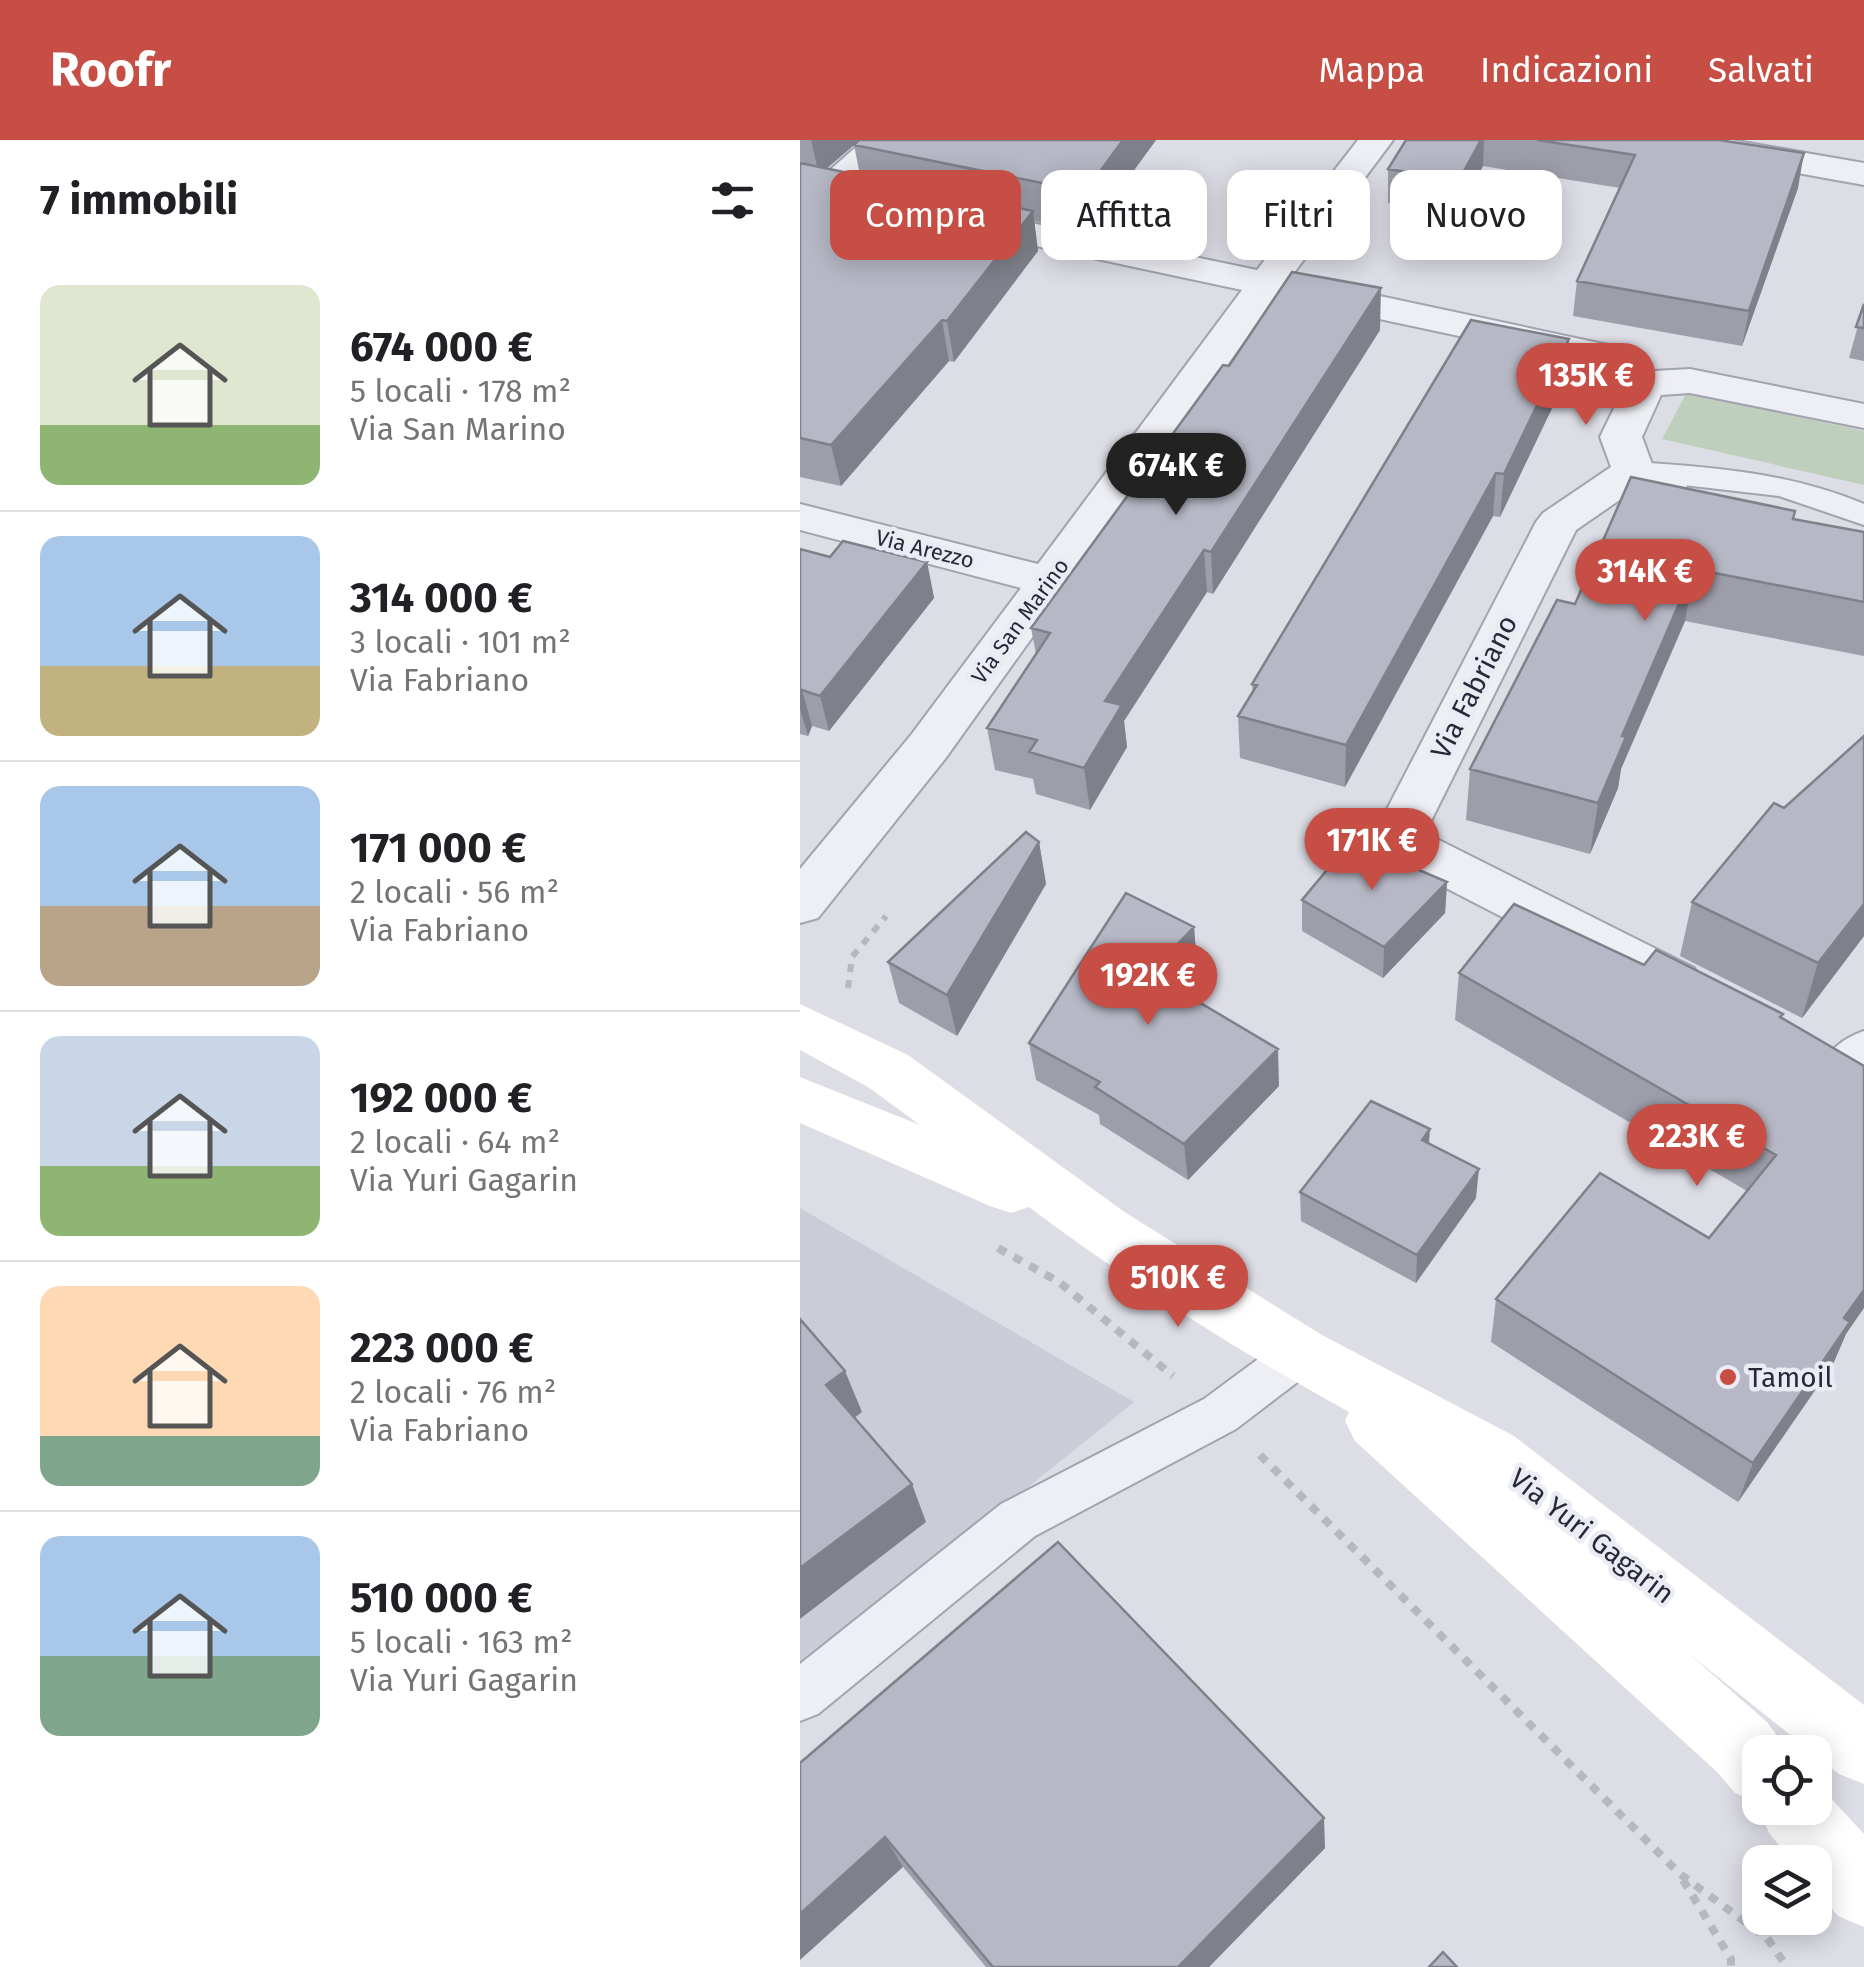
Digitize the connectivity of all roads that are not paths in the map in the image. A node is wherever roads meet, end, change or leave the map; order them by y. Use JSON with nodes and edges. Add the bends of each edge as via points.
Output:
{"nodes":[{"id":1,"x":884,"y":140,"type":"edge"},
{"id":2,"x":1376,"y":140,"type":"edge"},
{"id":3,"x":1671,"y":140,"type":"edge"},
{"id":4,"x":1736,"y":146,"type":"edge"},
{"id":5,"x":1864,"y":174,"type":"edge"},
{"id":6,"x":814,"y":189,"type":"edge"},
{"id":7,"x":1021,"y":232,"type":"edge"},
{"id":8,"x":1267,"y":283,"type":"junction"},
{"id":9,"x":1646,"y":384,"type":"junction"},
{"id":10,"x":1864,"y":416,"type":"edge"},
{"id":11,"x":1634,"y":471,"type":"junction"},
{"id":12,"x":1864,"y":515,"type":"edge"},
{"id":13,"x":800,"y":517,"type":"edge"},
{"id":14,"x":1864,"y":539,"type":"edge"},
{"id":15,"x":1050,"y":581,"type":"junction"},
{"id":16,"x":800,"y":904,"type":"edge"},
{"id":17,"x":1708,"y":999,"type":"edge"},
{"id":18,"x":800,"y":1025,"type":"edge"},
{"id":19,"x":800,"y":1098,"type":"edge"},
{"id":20,"x":1104,"y":1231,"type":"junction"},
{"id":21,"x":1300,"y":1354,"type":"junction"},
{"id":22,"x":800,"y":1696,"type":"edge"},
{"id":23,"x":1742,"y":1746,"type":"edge"},
{"id":24,"x":1864,"y":1749,"type":"edge"},
{"id":25,"x":1809,"y":1825,"type":"edge"},
{"id":26,"x":1864,"y":1890,"type":"edge"}],
"edges":[{"from":1,"to":6,"type":"street"},
{"from":2,"to":8,"type":"street","name":"Via San Marino"},
{"from":3,"to":4,"type":"street"},
{"from":4,"to":5,"type":"street"},
{"from":7,"to":8,"type":"street"},
{"from":8,"to":9,"type":"street","via":[[1599,354]]},
{"from":8,"to":15,"type":"street","name":"Via San Marino"},
{"from":9,"to":10,"type":"street","via":[[1690,381]]},
{"from":9,"to":11,"type":"street","via":[[1620,437]]},
{"from":11,"to":12,"type":"lane","via":[[1747,479],[1820,494]]},
{"from":11,"to":14,"type":"street","via":[[1704,504]]},
{"from":11,"to":17,"type":"street","name":"Via Fabriano","via":[[1558,522],[1396,840]]},
{"from":13,"to":15,"type":"street","name":"Via Arezzo"},
{"from":15,"to":16,"type":"street","name":"Via San Marino","via":[[928,747]]},
{"from":18,"to":20,"type":"main road","name":"Via Yuri Gagarin","via":[[888,1070]]},
{"from":19,"to":20,"type":"main road","name":"Via Yuri Gagarin"},
{"from":20,"to":21,"type":"main road","name":"Via Yuri Gagarin"},
{"from":21,"to":22,"type":"lane","via":[[1220,1414],[1018,1520]]},
{"from":21,"to":23,"type":"main road","name":"Via Yuri Gagarin"},
{"from":21,"to":24,"type":"main road","name":"Via Yuri Gagarin","via":[[1490,1458]]},
{"from":25,"to":26,"type":"main road"}]}
